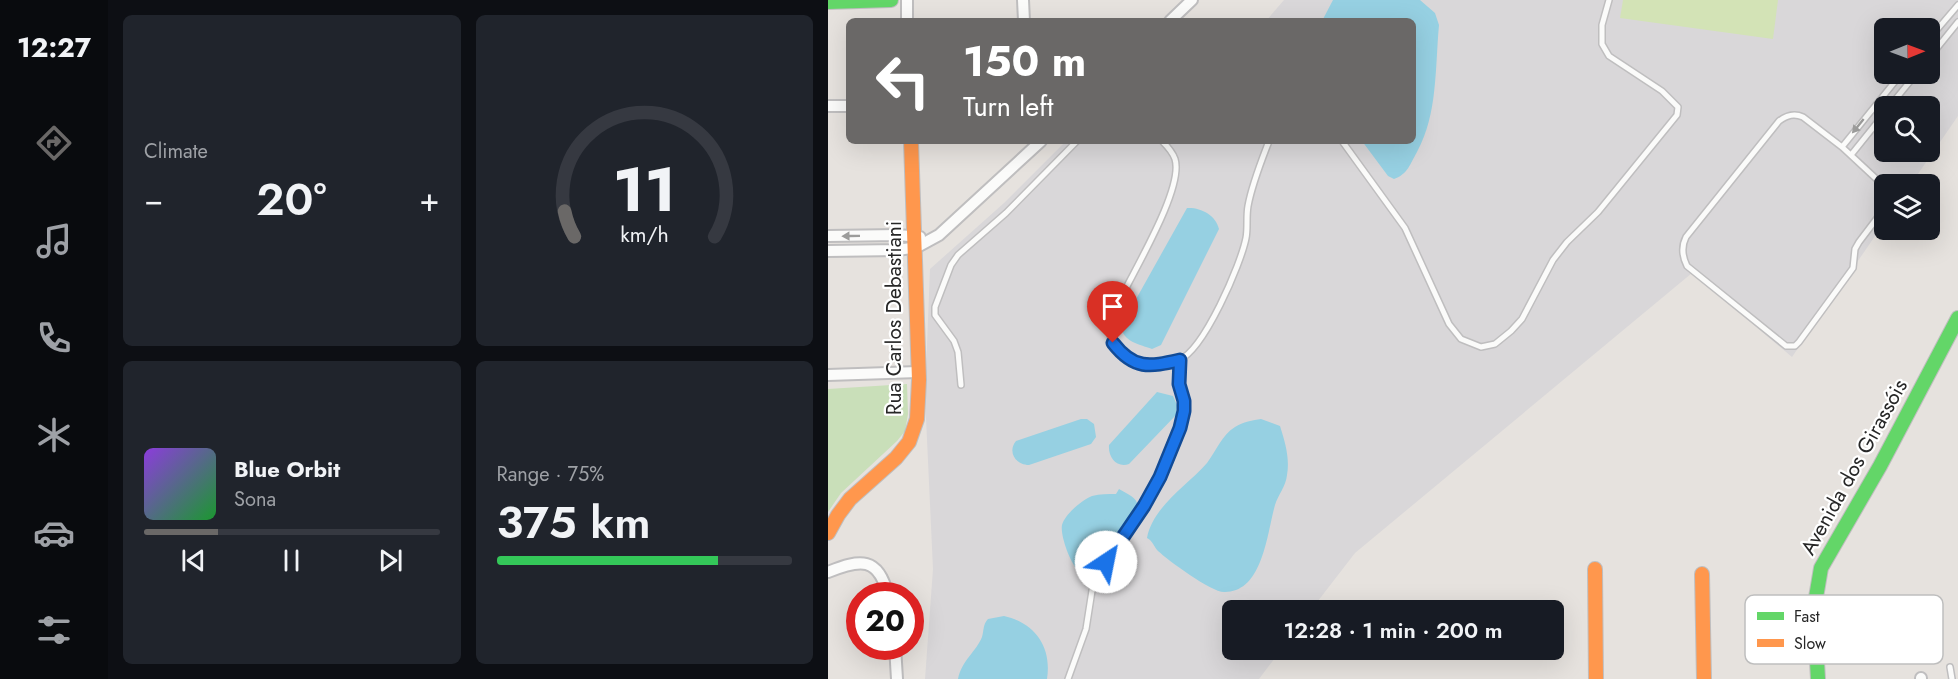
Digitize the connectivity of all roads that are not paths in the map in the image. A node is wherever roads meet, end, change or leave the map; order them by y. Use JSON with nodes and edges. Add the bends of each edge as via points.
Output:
{"nodes":[{"id":1,"x":891,"y":0,"type":"edge"},
{"id":2,"x":907,"y":0,"type":"edge"},
{"id":3,"x":1192,"y":0,"type":"edge"},
{"id":4,"x":1609,"y":0,"type":"edge"},
{"id":5,"x":1025,"y":2,"type":"edge"},
{"id":6,"x":828,"y":3,"type":"edge"},
{"id":7,"x":1958,"y":5,"type":"edge"},
{"id":8,"x":908,"y":18,"type":"edge"},
{"id":9,"x":1024,"y":18,"type":"edge"},
{"id":10,"x":1173,"y":18,"type":"edge"},
{"id":11,"x":1958,"y":22,"type":"edge"},
{"id":12,"x":1941,"y":24,"type":"joint"},
{"id":13,"x":1950,"y":32,"type":"junction"},
{"id":14,"x":1940,"y":44,"type":"edge"},
{"id":15,"x":1893,"y":84,"type":"edge"},
{"id":16,"x":1908,"y":84,"type":"edge"},
{"id":17,"x":1898,"y":96,"type":"edge"},
{"id":18,"x":828,"y":106,"type":"edge"},
{"id":19,"x":846,"y":106,"type":"edge"},
{"id":20,"x":1874,"y":126,"type":"edge"},
{"id":21,"x":910,"y":144,"type":"edge"},
{"id":22,"x":1027,"y":144,"type":"edge"},
{"id":23,"x":1038,"y":144,"type":"edge"},
{"id":24,"x":1074,"y":144,"type":"edge"},
{"id":25,"x":1170,"y":144,"type":"edge"},
{"id":26,"x":1268,"y":144,"type":"edge"},
{"id":27,"x":1344,"y":144,"type":"edge"},
{"id":28,"x":1842,"y":147,"type":"junction"},
{"id":29,"x":1027,"y":154,"type":"junction"},
{"id":30,"x":1851,"y":155,"type":"junction"},
{"id":31,"x":1874,"y":177,"type":"edge"},
{"id":32,"x":1874,"y":222,"type":"edge"},
{"id":33,"x":828,"y":236,"type":"edge"},
{"id":34,"x":921,"y":241,"type":"junction"},
{"id":35,"x":828,"y":251,"type":"edge"},
{"id":36,"x":1958,"y":318,"type":"edge"},
{"id":37,"x":1180,"y":360,"type":"junction"},
{"id":38,"x":918,"y":372,"type":"junction"},
{"id":39,"x":828,"y":375,"type":"edge"},
{"id":40,"x":961,"y":386,"type":"dead end"},
{"id":41,"x":828,"y":533,"type":"edge"},
{"id":42,"x":1595,"y":569,"type":"dead end"},
{"id":43,"x":828,"y":572,"type":"edge"},
{"id":44,"x":1702,"y":574,"type":"dead end"},
{"id":45,"x":882,"y":582,"type":"edge"},
{"id":46,"x":1816,"y":595,"type":"edge"},
{"id":47,"x":896,"y":660,"type":"edge"},
{"id":48,"x":1817,"y":664,"type":"edge"},
{"id":49,"x":1950,"y":667,"type":"dead end"},
{"id":50,"x":897,"y":679,"type":"edge"},
{"id":51,"x":1068,"y":679,"type":"edge"},
{"id":52,"x":1596,"y":679,"type":"edge"},
{"id":53,"x":1704,"y":679,"type":"edge"},
{"id":54,"x":1818,"y":679,"type":"edge"},
{"id":55,"x":1952,"y":679,"type":"edge"}],
"edges":[{"from":1,"to":6,"type":"street"},
{"from":2,"to":8,"type":"street"},
{"from":3,"to":10,"type":"street"},
{"from":4,"to":27,"type":"lane","via":[[1602,25],[1602,44],[1609,56],[1662,91],[1678,107],[1677,115],[1598,212],[1567,242],[1553,260],[1522,320],[1495,344],[1481,347],[1461,339],[1449,324],[1405,228]]},
{"from":5,"to":9,"type":"street"},
{"from":7,"to":12,"type":"lane"},
{"from":11,"to":13,"type":"lane"},
{"from":12,"to":13,"type":"lane"},
{"from":13,"to":14,"type":"lane"},
{"from":15,"to":28,"type":"lane","one_way":true},
{"from":16,"to":17,"type":"lane"},
{"from":18,"to":19,"type":"street"},
{"from":20,"to":30,"type":"lane"},
{"from":21,"to":34,"type":"street","name":"Rua Carlos Debastiani"},
{"from":22,"to":29,"type":"street"},
{"from":23,"to":29,"type":"street"},
{"from":24,"to":40,"type":"lane","via":[[951,265],[935,315],[958,352]]},
{"from":25,"to":37,"type":"lane","via":[[1176,160],[1170,194],[1109,323],[1113,343],[1126,358],[1147,365]]},
{"from":26,"to":37,"type":"lane","via":[[1254,181],[1241,256],[1202,339]]},
{"from":28,"to":30,"type":"lane"},
{"from":28,"to":32,"type":"lane","via":[[1803,117],[1785,117],[1686,237],[1683,257],[1687,266],[1790,347],[1799,342],[1853,268],[1858,242]]},
{"from":29,"to":34,"type":"street","via":[[939,236]]},
{"from":30,"to":31,"type":"lane"},
{"from":34,"to":33,"type":"street","one_way":true,"via":[[898,235]]},
{"from":34,"to":35,"type":"street","via":[[898,250]]},
{"from":34,"to":38,"type":"street","name":"Rua Carlos Debastiani"},
{"from":36,"to":46,"type":"street","name":"Avenida dos Girassóis","via":[[1821,568]]},
{"from":37,"to":51,"type":"lane","via":[[1179,384],[1184,401],[1180,428],[1144,506],[1094,578],[1086,629]]},
{"from":38,"to":39,"type":"street"},
{"from":38,"to":41,"type":"street","name":"Rua Carlos Debastiani","via":[[919,398],[909,442],[855,492]]},
{"from":42,"to":52,"type":"street"},
{"from":43,"to":45,"type":"street","via":[[859,562],[870,564]]},
{"from":44,"to":53,"type":"street"},
{"from":47,"to":50,"type":"street"},
{"from":48,"to":54,"type":"street","name":"Avenida dos Girassóis"},
{"from":49,"to":55,"type":"lane"}]}
